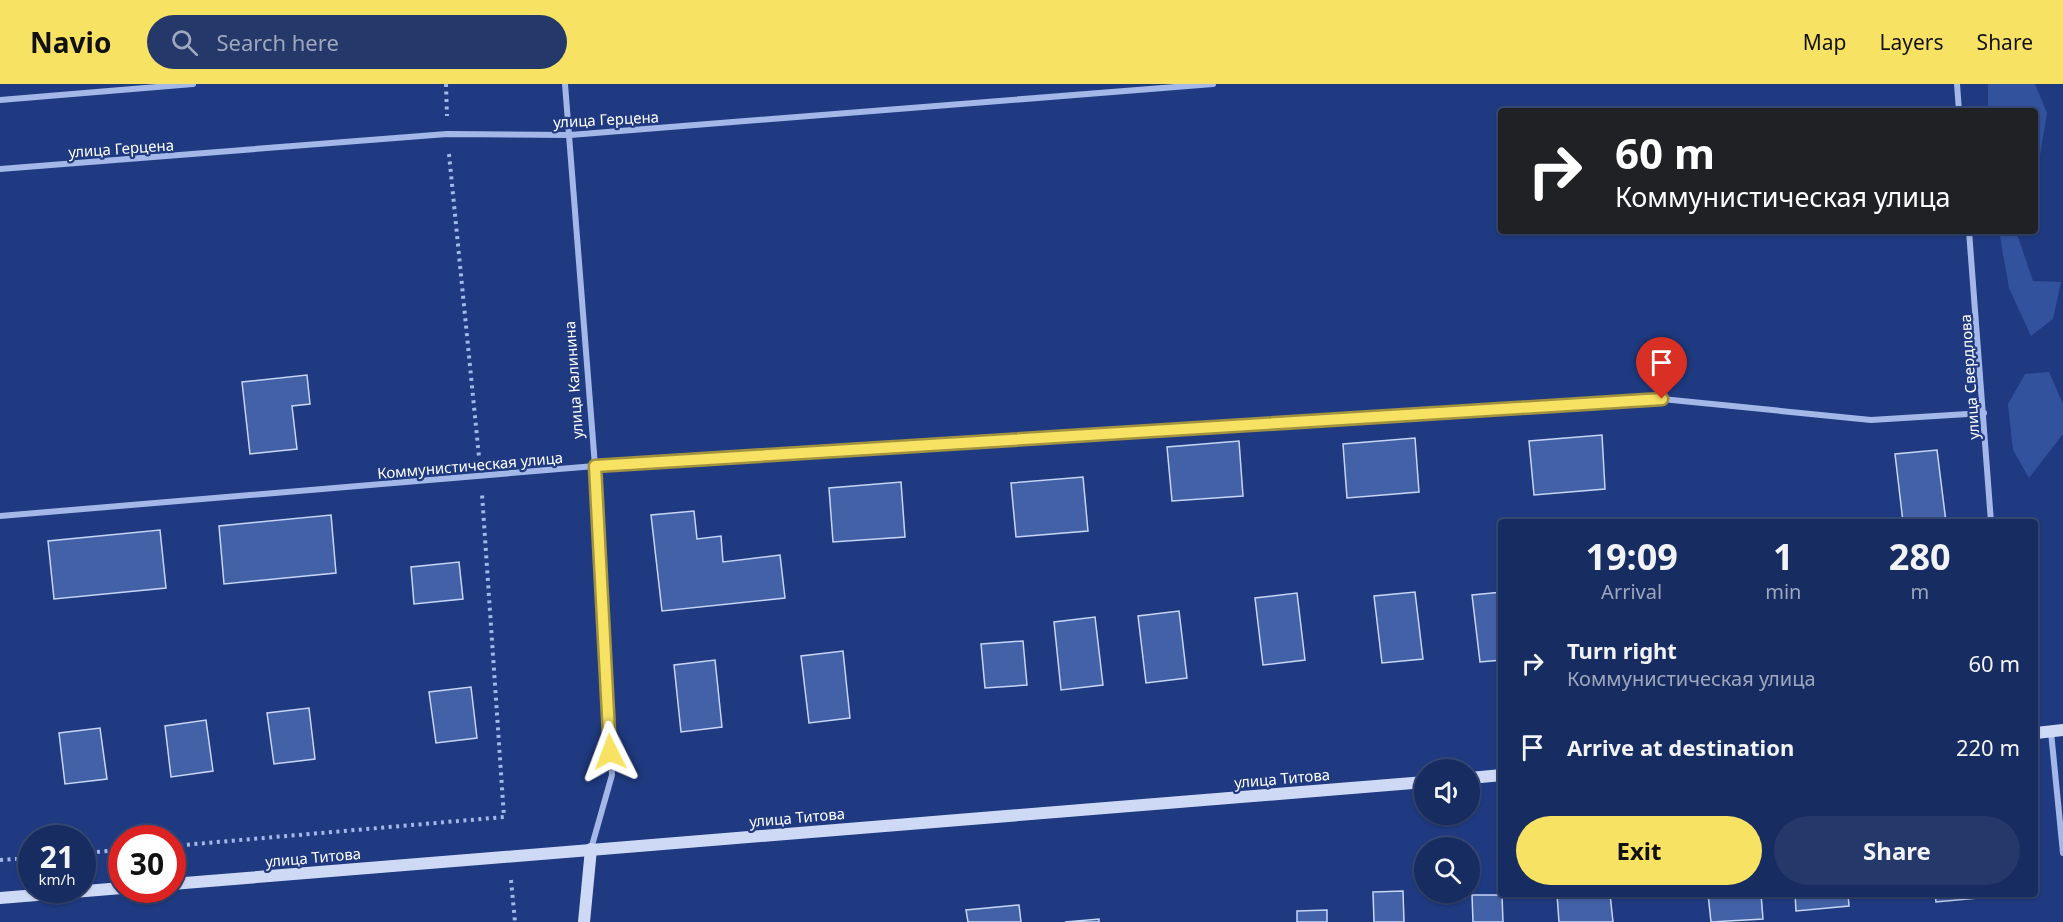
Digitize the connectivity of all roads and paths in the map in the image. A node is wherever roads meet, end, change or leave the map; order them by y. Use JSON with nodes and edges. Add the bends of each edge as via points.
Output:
{"nodes":[{"id":1,"x":193,"y":84,"type":"edge"},
{"id":2,"x":446,"y":84,"type":"edge"},
{"id":3,"x":565,"y":84,"type":"edge"},
{"id":4,"x":1213,"y":84,"type":"edge"},
{"id":5,"x":1957,"y":84,"type":"edge"},
{"id":6,"x":0,"y":100,"type":"edge"},
{"id":7,"x":1959,"y":108,"type":"edge"},
{"id":8,"x":447,"y":134,"type":"junction"},
{"id":9,"x":570,"y":135,"type":"junction"},
{"id":10,"x":0,"y":170,"type":"edge"},
{"id":11,"x":1969,"y":234,"type":"edge"},
{"id":12,"x":1984,"y":413,"type":"junction"},
{"id":13,"x":595,"y":466,"type":"junction"},
{"id":14,"x":481,"y":476,"type":"junction"},
{"id":15,"x":0,"y":516,"type":"edge"},
{"id":16,"x":1991,"y":519,"type":"edge"},
{"id":17,"x":2057,"y":731,"type":"edge"},
{"id":18,"x":2038,"y":733,"type":"edge"},
{"id":19,"x":1498,"y":776,"type":"edge"},
{"id":20,"x":1480,"y":777,"type":"edge"},
{"id":21,"x":1414,"y":783,"type":"edge"},
{"id":22,"x":186,"y":845,"type":"edge"},
{"id":23,"x":591,"y":849,"type":"junction"},
{"id":24,"x":2063,"y":854,"type":"edge"},
{"id":25,"x":18,"y":859,"type":"edge"},
{"id":26,"x":0,"y":860,"type":"edge"},
{"id":27,"x":511,"y":873,"type":"dead end"},
{"id":28,"x":186,"y":883,"type":"edge"},
{"id":29,"x":108,"y":889,"type":"edge"},
{"id":30,"x":0,"y":898,"type":"edge"},
{"id":31,"x":515,"y":922,"type":"edge"},
{"id":32,"x":584,"y":922,"type":"edge"}],
"edges":[{"from":1,"to":6,"type":"street"},
{"from":2,"to":8,"type":"path"},
{"from":3,"to":9,"type":"street","name":"улица Калинина"},
{"from":4,"to":9,"type":"street","name":"улица Герцена"},
{"from":5,"to":7,"type":"street"},
{"from":8,"to":9,"type":"street","name":"улица Герцена"},
{"from":8,"to":10,"type":"street","name":"улица Герцена"},
{"from":8,"to":14,"type":"path"},
{"from":9,"to":13,"type":"street","name":"улица Калинина"},
{"from":11,"to":12,"type":"street","name":"улица Свердлова"},
{"from":12,"to":13,"type":"street","name":"Коммунистическая улица","via":[[1871,420],[1662,399]]},
{"from":12,"to":16,"type":"street","name":"улица Свердлова"},
{"from":13,"to":14,"type":"street","name":"Коммунистическая улица"},
{"from":13,"to":23,"type":"street","name":"улица Калинина","via":[[612,775]]},
{"from":14,"to":15,"type":"street","name":"Коммунистическая улица"},
{"from":14,"to":22,"type":"path","via":[[504,817]]},
{"from":17,"to":18,"type":"main road"},
{"from":17,"to":24,"type":"street"},
{"from":19,"to":20,"type":"main road"},
{"from":21,"to":23,"type":"main road","name":"улица Титова"},
{"from":23,"to":28,"type":"main road","name":"улица Титова"},
{"from":23,"to":32,"type":"main road","name":"улица Калинина"},
{"from":25,"to":26,"type":"path"},
{"from":27,"to":31,"type":"path"},
{"from":29,"to":30,"type":"main road"}]}
